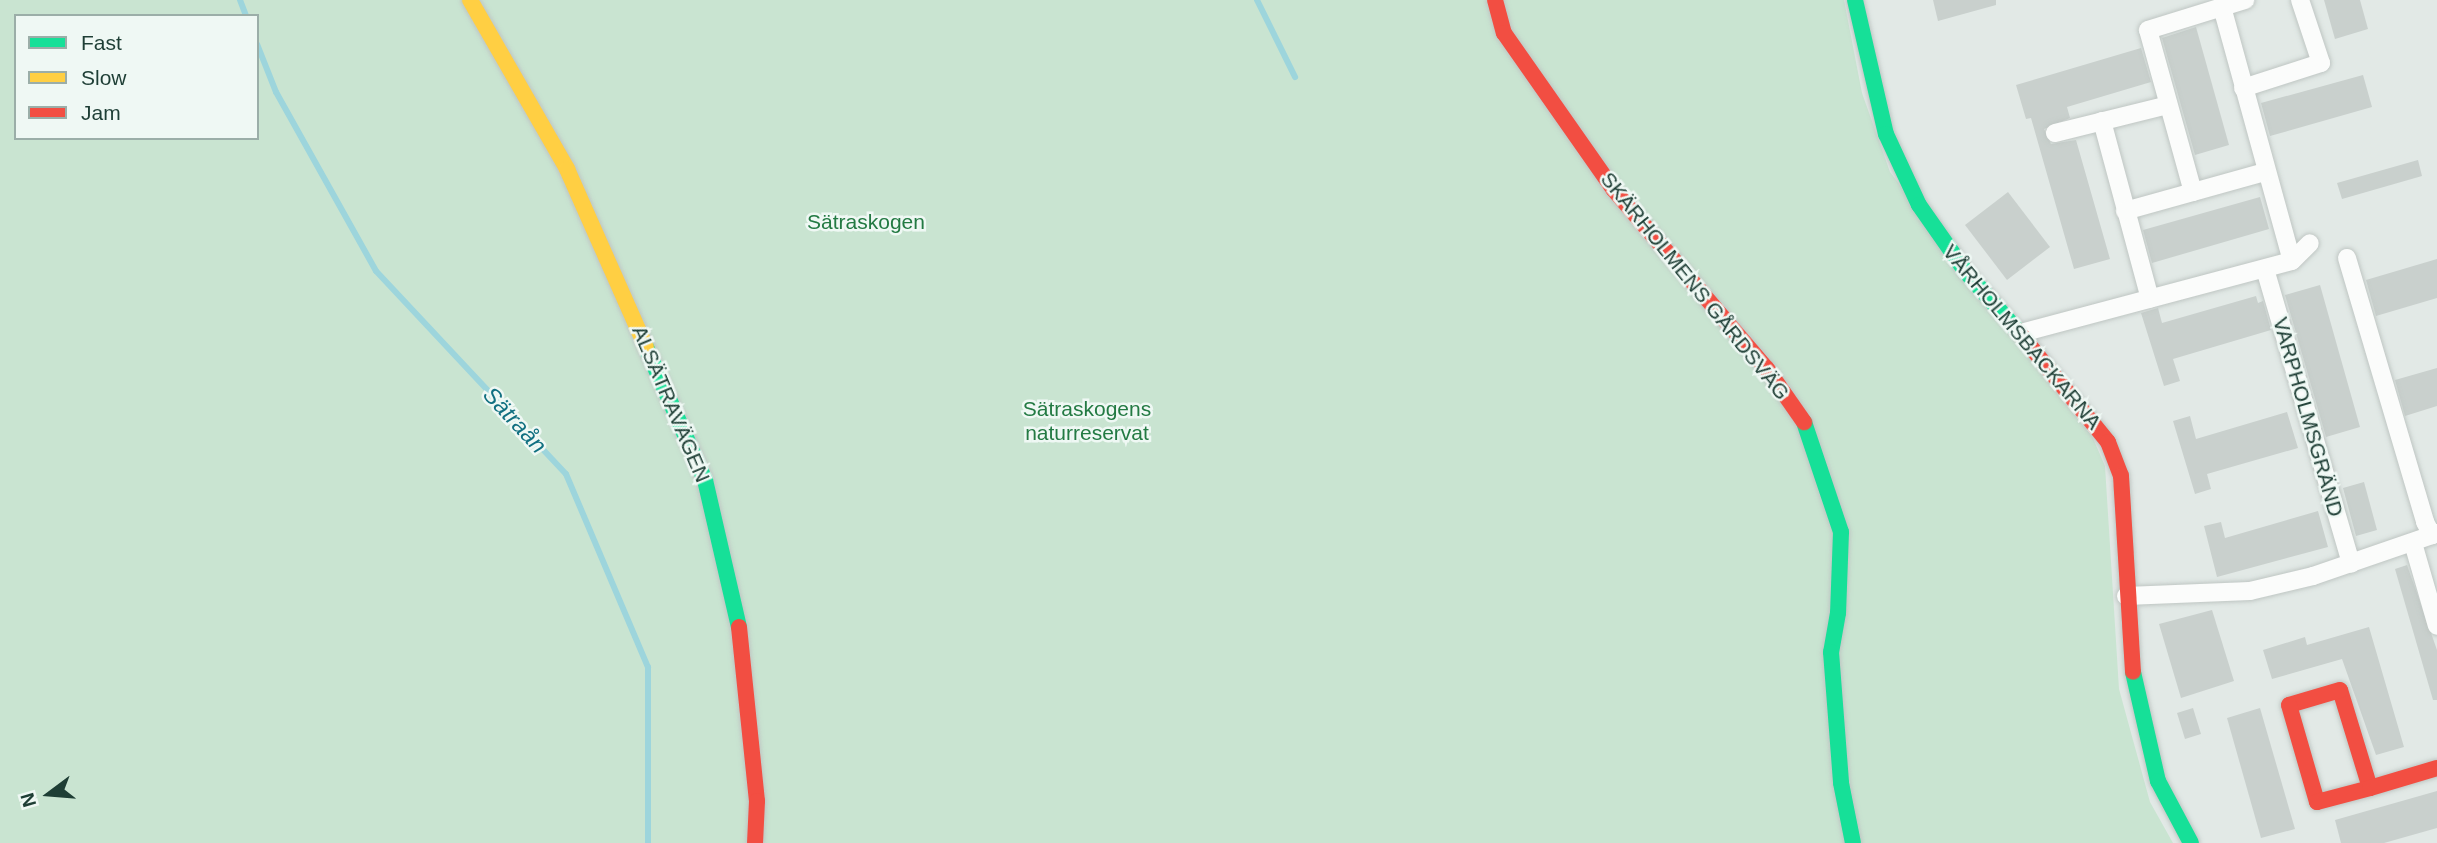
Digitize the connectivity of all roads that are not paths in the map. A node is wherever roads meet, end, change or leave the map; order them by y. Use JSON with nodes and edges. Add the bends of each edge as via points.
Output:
{"nodes":[{"id":1,"x":470,"y":0,"type":"edge"},
{"id":2,"x":1494,"y":0,"type":"edge"},
{"id":3,"x":1855,"y":0,"type":"edge"},
{"id":4,"x":2245,"y":0,"type":"edge"},
{"id":5,"x":2300,"y":0,"type":"edge"},
{"id":6,"x":2222,"y":7,"type":"junction"},
{"id":7,"x":2243,"y":88,"type":"junction"},
{"id":8,"x":2168,"y":105,"type":"junction"},
{"id":9,"x":2102,"y":121,"type":"junction"},
{"id":10,"x":2055,"y":133,"type":"dead end"},
{"id":11,"x":2265,"y":172,"type":"junction"},
{"id":12,"x":2193,"y":192,"type":"junction"},
{"id":13,"x":2126,"y":211,"type":"junction"},
{"id":14,"x":2310,"y":243,"type":"dead end"},
{"id":15,"x":2347,"y":258,"type":"dead end"},
{"id":16,"x":2292,"y":261,"type":"junction"},
{"id":17,"x":2265,"y":269,"type":"junction"},
{"id":18,"x":2150,"y":299,"type":"junction"},
{"id":19,"x":2021,"y":333,"type":"junction"},
{"id":20,"x":2435,"y":534,"type":"edge"},
{"id":21,"x":2413,"y":543,"type":"junction"},
{"id":22,"x":2351,"y":564,"type":"junction"},
{"id":23,"x":2126,"y":596,"type":"junction"},
{"id":24,"x":2437,"y":626,"type":"edge"},
{"id":25,"x":2437,"y":768,"type":"edge"},
{"id":26,"x":2370,"y":788,"type":"junction"},
{"id":27,"x":755,"y":843,"type":"edge"},
{"id":28,"x":1853,"y":843,"type":"edge"},
{"id":29,"x":2191,"y":843,"type":"edge"}],
"edges":[{"from":1,"to":27,"type":"street","name":"ALSÄTRAVÄGEN","via":[[567,169],[705,480],[738,614],[757,801]]},
{"from":2,"to":28,"type":"street","name":"SKÄRHOLMENS GÅRDSVÄG","via":[[1504,33],[1614,190],[1767,369],[1809,429],[1841,532],[1838,613],[1831,652],[1841,783]]},
{"from":3,"to":19,"type":"street","name":"VÅRHOLMSBACKARNA","via":[[1874,95],[1900,171],[1941,240]]},
{"from":4,"to":6,"type":"street"},
{"from":5,"to":7,"type":"street","via":[[2321,63]]},
{"from":6,"to":7,"type":"street"},
{"from":6,"to":8,"type":"street","via":[[2148,30]]},
{"from":7,"to":11,"type":"street"},
{"from":8,"to":9,"type":"street"},
{"from":8,"to":12,"type":"street"},
{"from":9,"to":10,"type":"street"},
{"from":9,"to":13,"type":"street"},
{"from":11,"to":12,"type":"street"},
{"from":11,"to":16,"type":"street"},
{"from":12,"to":13,"type":"street"},
{"from":13,"to":18,"type":"street"},
{"from":14,"to":16,"type":"street"},
{"from":15,"to":20,"type":"street"},
{"from":16,"to":17,"type":"street"},
{"from":17,"to":18,"type":"street"},
{"from":17,"to":22,"type":"street","name":"VARPHOLMSGRÄND"},
{"from":18,"to":19,"type":"street"},
{"from":19,"to":23,"type":"street","name":"VÅRHOLMSBACKARNA","via":[[2089,412],[2108,442],[2121,476]]},
{"from":20,"to":21,"type":"street"},
{"from":21,"to":22,"type":"street"},
{"from":21,"to":24,"type":"street"},
{"from":22,"to":23,"type":"street","via":[[2250,591]]},
{"from":23,"to":29,"type":"street","name":"VÅRHOLMSBACKARNA","via":[[2128,649],[2143,728],[2158,781]]},
{"from":25,"to":26,"type":"street"},
{"from":26,"to":26,"type":"street","via":[[2317,802],[2290,705],[2340,690]]}]}
